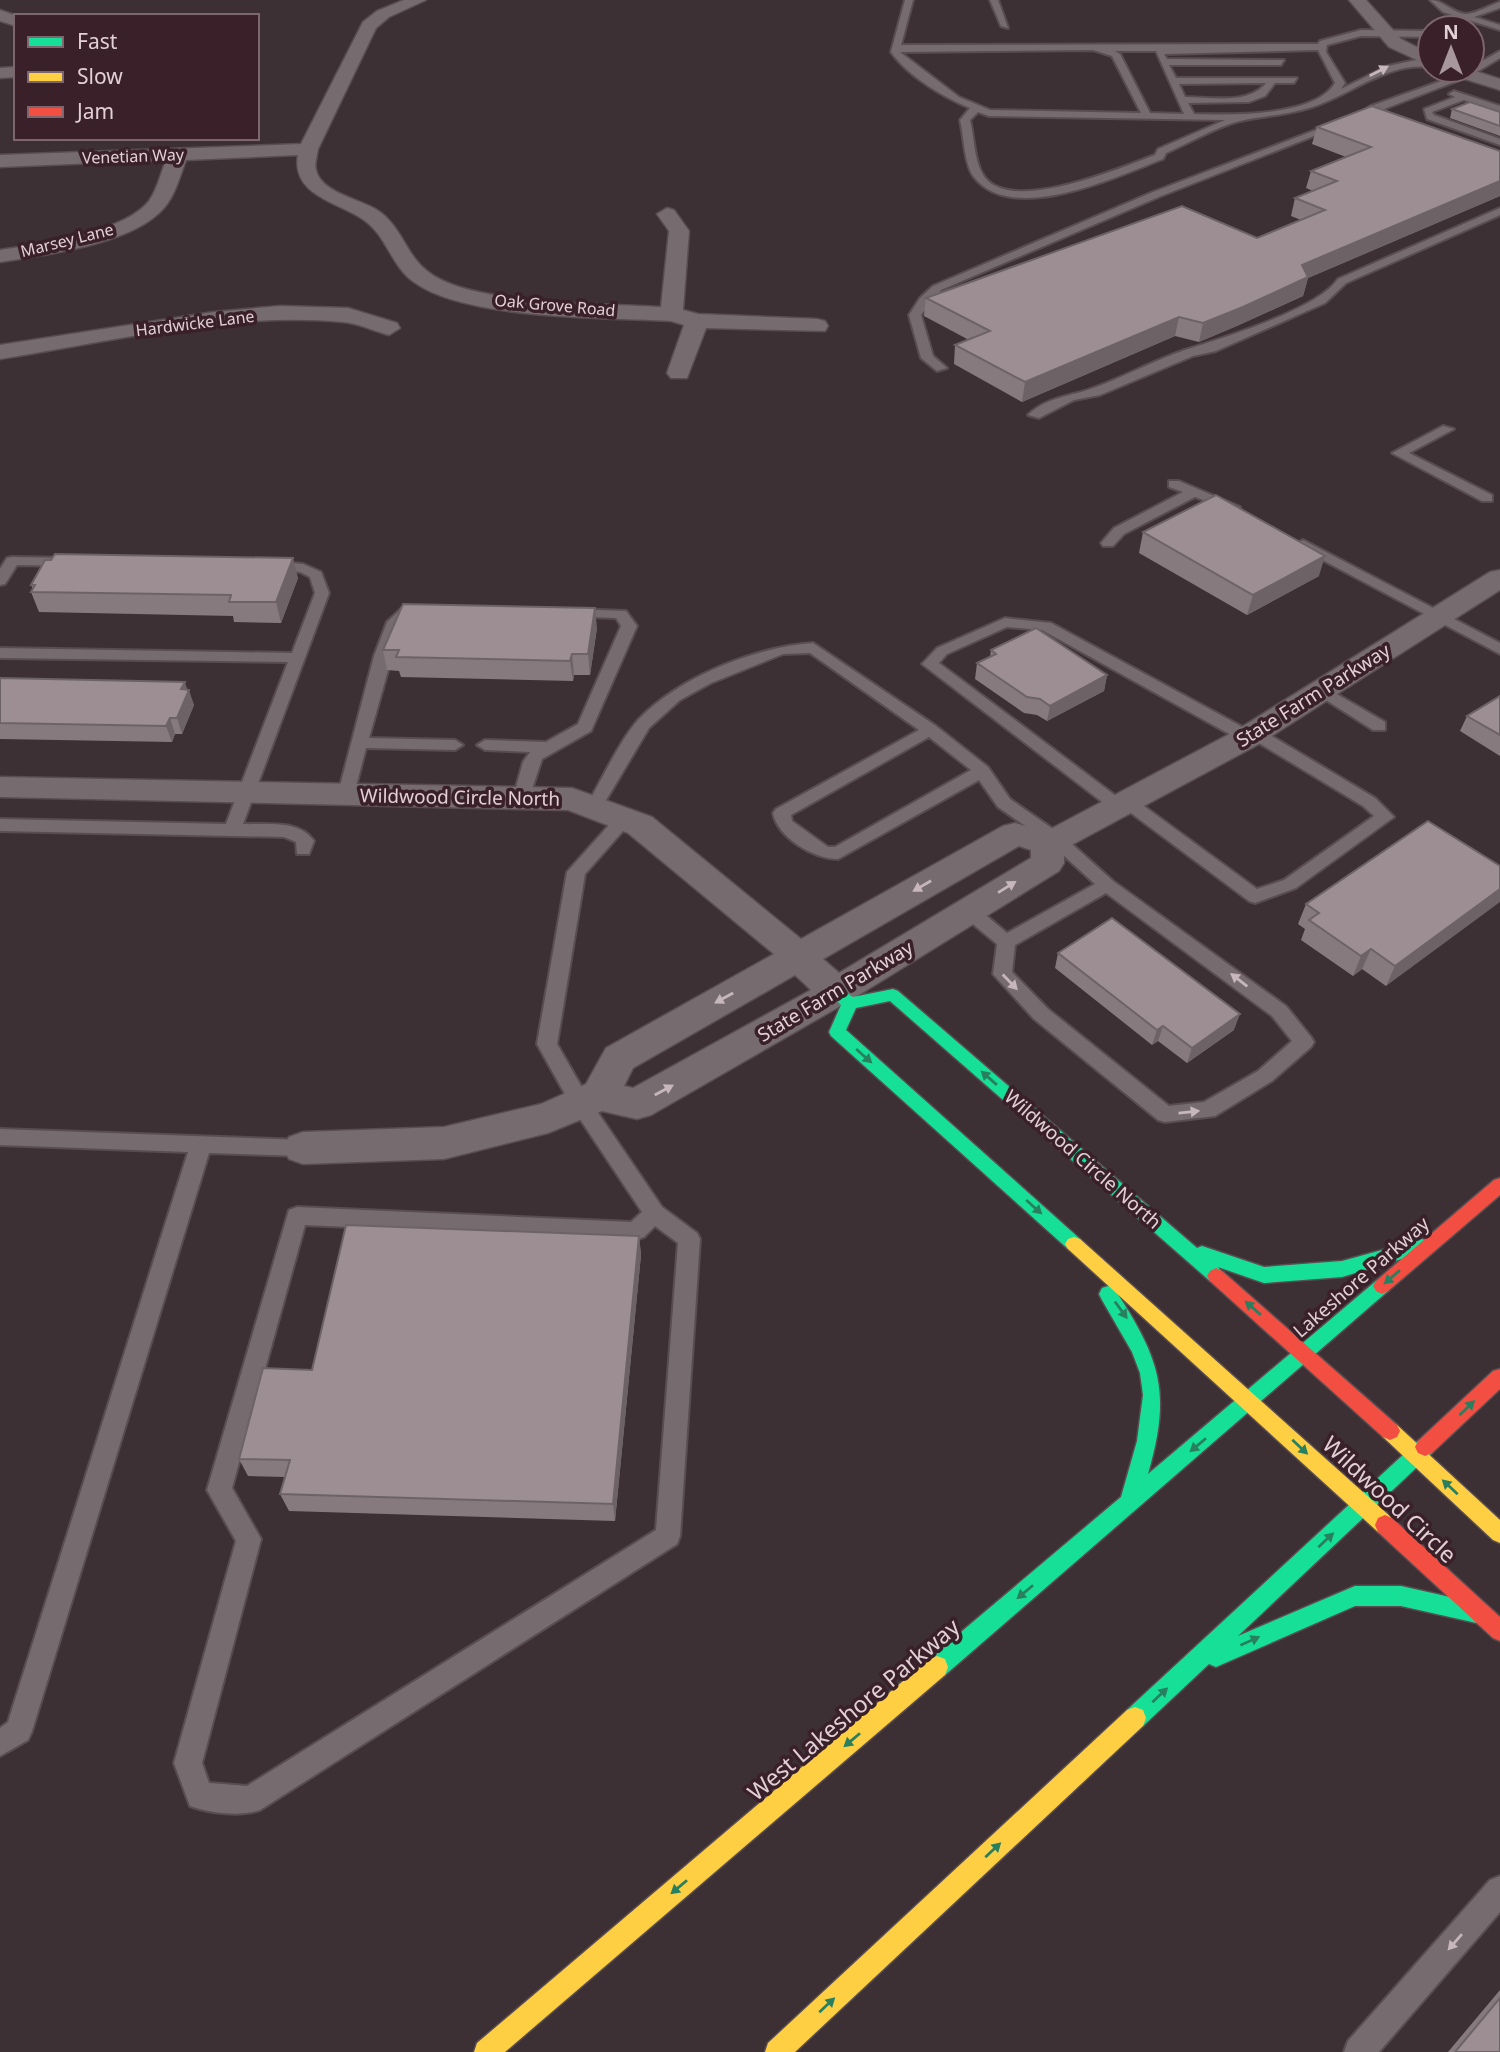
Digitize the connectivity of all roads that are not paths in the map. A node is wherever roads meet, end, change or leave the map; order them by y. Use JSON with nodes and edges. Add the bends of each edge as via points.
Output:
{"nodes":[{"id":1,"x":418,"y":0,"type":"edge"},
{"id":2,"x":909,"y":0,"type":"edge"},
{"id":3,"x":994,"y":0,"type":"edge"},
{"id":4,"x":1357,"y":0,"type":"edge"},
{"id":5,"x":1438,"y":1,"type":"edge"},
{"id":6,"x":1500,"y":5,"type":"edge"},
{"id":7,"x":1460,"y":14,"type":"edge"},
{"id":8,"x":1474,"y":14,"type":"edge"},
{"id":9,"x":1400,"y":17,"type":"dead end"},
{"id":10,"x":1005,"y":26,"type":"dead end"},
{"id":11,"x":1416,"y":29,"type":"edge"},
{"id":12,"x":1383,"y":32,"type":"junction"},
{"id":13,"x":1416,"y":34,"type":"edge"},
{"id":14,"x":1270,"y":47,"type":"junction"},
{"id":15,"x":1322,"y":47,"type":"junction"},
{"id":16,"x":895,"y":48,"type":"junction"},
{"id":17,"x":1103,"y":50,"type":"junction"},
{"id":18,"x":1165,"y":50,"type":"junction"},
{"id":19,"x":1416,"y":54,"type":"edge"},
{"id":20,"x":1164,"y":62,"type":"junction"},
{"id":21,"x":1281,"y":62,"type":"junction"},
{"id":22,"x":1416,"y":63,"type":"edge"},
{"id":23,"x":1173,"y":81,"type":"junction"},
{"id":24,"x":1272,"y":81,"type":"junction"},
{"id":25,"x":1438,"y":84,"type":"edge"},
{"id":26,"x":1432,"y":87,"type":"junction"},
{"id":27,"x":1302,"y":92,"type":"junction"},
{"id":28,"x":1333,"y":95,"type":"junction"},
{"id":29,"x":1464,"y":97,"type":"junction"},
{"id":30,"x":1182,"y":100,"type":"junction"},
{"id":31,"x":975,"y":109,"type":"junction"},
{"id":32,"x":1500,"y":109,"type":"edge"},
{"id":33,"x":1146,"y":114,"type":"junction"},
{"id":34,"x":1364,"y":114,"type":"junction"},
{"id":35,"x":1190,"y":116,"type":"junction"},
{"id":36,"x":1241,"y":118,"type":"junction"},
{"id":37,"x":1389,"y":123,"type":"edge"},
{"id":38,"x":38,"y":140,"type":"edge"},
{"id":39,"x":1500,"y":142,"type":"edge"},
{"id":40,"x":309,"y":149,"type":"junction"},
{"id":41,"x":178,"y":155,"type":"junction"},
{"id":42,"x":29,"y":160,"type":"junction"},
{"id":43,"x":0,"y":161,"type":"edge"},
{"id":44,"x":1500,"y":211,"type":"edge"},
{"id":45,"x":667,"y":214,"type":"dead end"},
{"id":46,"x":0,"y":256,"type":"edge"},
{"id":47,"x":672,"y":314,"type":"junction"},
{"id":48,"x":697,"y":321,"type":"junction"},
{"id":49,"x":817,"y":326,"type":"dead end"},
{"id":50,"x":389,"y":328,"type":"dead end"},
{"id":51,"x":0,"y":352,"type":"edge"},
{"id":52,"x":942,"y":369,"type":"dead end"},
{"id":53,"x":679,"y":373,"type":"dead end"},
{"id":54,"x":1034,"y":415,"type":"dead end"},
{"id":55,"x":1448,"y":429,"type":"dead end"},
{"id":56,"x":1174,"y":484,"type":"dead end"},
{"id":57,"x":1194,"y":492,"type":"junction"},
{"id":58,"x":1488,"y":498,"type":"dead end"},
{"id":59,"x":1246,"y":514,"type":"edge"},
{"id":60,"x":1294,"y":539,"type":"edge"},
{"id":61,"x":1108,"y":543,"type":"dead end"},
{"id":62,"x":82,"y":562,"type":"edge"},
{"id":63,"x":248,"y":565,"type":"edge"},
{"id":64,"x":0,"y":581,"type":"edge"},
{"id":65,"x":1499,"y":581,"type":"edge"},
{"id":66,"x":433,"y":611,"type":"edge"},
{"id":67,"x":554,"y":613,"type":"edge"},
{"id":68,"x":1440,"y":616,"type":"junction"},
{"id":69,"x":1500,"y":649,"type":"edge"},
{"id":70,"x":0,"y":653,"type":"edge"},
{"id":71,"x":300,"y":658,"type":"junction"},
{"id":72,"x":1321,"y":691,"type":"junction"},
{"id":73,"x":1379,"y":726,"type":"dead end"},
{"id":74,"x":930,"y":730,"type":"junction"},
{"id":75,"x":1251,"y":735,"type":"junction"},
{"id":76,"x":359,"y":743,"type":"junction"},
{"id":77,"x":455,"y":745,"type":"dead end"},
{"id":78,"x":485,"y":745,"type":"dead end"},
{"id":79,"x":545,"y":747,"type":"junction"},
{"id":80,"x":982,"y":771,"type":"junction"},
{"id":81,"x":0,"y":788,"type":"edge"},
{"id":82,"x":247,"y":792,"type":"junction"},
{"id":83,"x":346,"y":794,"type":"junction"},
{"id":84,"x":521,"y":798,"type":"junction"},
{"id":85,"x":1123,"y":805,"type":"junction"},
{"id":86,"x":593,"y":808,"type":"junction"},
{"id":87,"x":624,"y":819,"type":"junction"},
{"id":88,"x":0,"y":825,"type":"edge"},
{"id":89,"x":233,"y":829,"type":"junction"},
{"id":90,"x":1053,"y":842,"type":"junction"},
{"id":91,"x":303,"y":850,"type":"dead end"},
{"id":92,"x":1107,"y":885,"type":"junction"},
{"id":93,"x":969,"y":911,"type":"junction"},
{"id":94,"x":1006,"y":942,"type":"junction"},
{"id":95,"x":798,"y":957,"type":"junction"},
{"id":96,"x":843,"y":997,"type":"junction"},
{"id":97,"x":590,"y":1100,"type":"junction"},
{"id":98,"x":0,"y":1137,"type":"edge"},
{"id":99,"x":201,"y":1144,"type":"junction"},
{"id":100,"x":303,"y":1148,"type":"joint"},
{"id":101,"x":1500,"y":1185,"type":"edge"},
{"id":102,"x":654,"y":1213,"type":"junction"},
{"id":103,"x":1066,"y":1236,"type":"junction"},
{"id":104,"x":1434,"y":1242,"type":"junction"},
{"id":105,"x":1185,"y":1248,"type":"junction"},
{"id":106,"x":1305,"y":1353,"type":"junction"},
{"id":107,"x":1500,"y":1377,"type":"edge"},
{"id":108,"x":1250,"y":1401,"type":"junction"},
{"id":109,"x":1416,"y":1456,"type":"junction"},
{"id":110,"x":1129,"y":1503,"type":"junction"},
{"id":111,"x":1364,"y":1505,"type":"junction"},
{"id":112,"x":1500,"y":1533,"type":"edge"},
{"id":113,"x":1482,"y":1614,"type":"junction"},
{"id":114,"x":1500,"y":1631,"type":"edge"},
{"id":115,"x":1188,"y":1668,"type":"junction"},
{"id":116,"x":0,"y":1743,"type":"edge"},
{"id":117,"x":1500,"y":1890,"type":"edge"},
{"id":118,"x":486,"y":2052,"type":"edge"},
{"id":119,"x":777,"y":2052,"type":"edge"},
{"id":120,"x":1359,"y":2052,"type":"edge"}],
"edges":[{"from":1,"to":40,"type":"street","via":[[383,14],[369,26]]},
{"from":2,"to":16,"type":"lane"},
{"from":3,"to":10,"type":"lane"},
{"from":4,"to":12,"type":"street"},
{"from":5,"to":7,"type":"lane"},
{"from":6,"to":8,"type":"lane"},
{"from":9,"to":11,"type":"street"},
{"from":12,"to":13,"type":"lane"},
{"from":12,"to":15,"type":"lane","via":[[1339,36]]},
{"from":12,"to":19,"type":"street"},
{"from":14,"to":15,"type":"lane"},
{"from":14,"to":18,"type":"lane"},
{"from":14,"to":21,"type":"lane"},
{"from":15,"to":28,"type":"lane","via":[[1339,76]]},
{"from":16,"to":17,"type":"lane","via":[[1063,46]]},
{"from":16,"to":31,"type":"lane","via":[[902,61]]},
{"from":17,"to":18,"type":"lane"},
{"from":17,"to":33,"type":"lane","via":[[1116,54]]},
{"from":18,"to":20,"type":"lane","via":[[1160,53]]},
{"from":20,"to":21,"type":"lane"},
{"from":20,"to":23,"type":"lane"},
{"from":21,"to":27,"type":"lane"},
{"from":28,"to":22,"type":"lane","one_way":true,"via":[[1391,66]]},
{"from":23,"to":24,"type":"lane"},
{"from":23,"to":30,"type":"lane"},
{"from":24,"to":27,"type":"lane"},
{"from":24,"to":30,"type":"lane","via":[[1262,94],[1250,99]]},
{"from":25,"to":26,"type":"lane"},
{"from":26,"to":29,"type":"lane"},
{"from":26,"to":34,"type":"lane"},
{"from":27,"to":28,"type":"lane"},
{"from":27,"to":36,"type":"lane","via":[[1277,114]]},
{"from":29,"to":32,"type":"lane"},
{"from":29,"to":39,"type":"lane","via":[[1427,111],[1430,117]]},
{"from":30,"to":35,"type":"lane"},
{"from":31,"to":33,"type":"lane","via":[[1019,114]]},
{"from":31,"to":36,"type":"lane","via":[[965,120],[977,174],[987,185],[1018,195],[1069,190],[1159,157],[1180,142]]},
{"from":33,"to":35,"type":"lane"},
{"from":34,"to":37,"type":"lane"},
{"from":34,"to":52,"type":"lane","via":[[1157,194],[937,288],[915,315],[927,358]]},
{"from":35,"to":36,"type":"lane"},
{"from":38,"to":42,"type":"street"},
{"from":40,"to":41,"type":"street","name":"Venetian Way"},
{"from":40,"to":47,"type":"street","name":"Oak Grove Road","via":[[306,169],[315,185],[372,215],[391,232],[420,277],[448,291],[506,303]]},
{"from":41,"to":42,"type":"street","name":"Venetian Way"},
{"from":41,"to":46,"type":"street","name":"Marsey Lane","via":[[156,207],[129,223],[102,235]]},
{"from":42,"to":43,"type":"street","name":"Venetian Way"},
{"from":44,"to":54,"type":"lane","via":[[1342,281],[1321,302],[1096,392],[1070,397]]},
{"from":45,"to":47,"type":"street","via":[[679,231]]},
{"from":47,"to":48,"type":"street","name":"Oak Grove Road"},
{"from":48,"to":49,"type":"street","name":"Oak Grove Road"},
{"from":48,"to":53,"type":"street"},
{"from":50,"to":51,"type":"street","name":"Hardwicke Lane","via":[[348,315],[280,313]]},
{"from":55,"to":58,"type":"lane","via":[[1399,453]]},
{"from":56,"to":57,"type":"lane"},
{"from":57,"to":59,"type":"lane"},
{"from":57,"to":61,"type":"lane","via":[[1119,531]]},
{"from":60,"to":68,"type":"lane"},
{"from":62,"to":64,"type":"lane","via":[[12,561]]},
{"from":63,"to":71,"type":"lane","via":[[303,568],[317,575],[322,593]]},
{"from":65,"to":68,"type":"street","name":"State Farm Parkway"},
{"from":66,"to":76,"type":"lane","via":[[407,611],[394,622]]},
{"from":67,"to":79,"type":"lane","via":[[621,614],[629,626],[584,727]]},
{"from":68,"to":69,"type":"lane"},
{"from":68,"to":72,"type":"street","name":"State Farm Parkway"},
{"from":70,"to":71,"type":"lane"},
{"from":71,"to":82,"type":"lane"},
{"from":72,"to":73,"type":"lane"},
{"from":72,"to":75,"type":"street","name":"State Farm Parkway"},
{"from":74,"to":80,"type":"lane"},
{"from":74,"to":80,"type":"lane","via":[[782,813],[784,824],[824,853],[838,853]]},
{"from":74,"to":86,"type":"lane","via":[[828,656],[813,648],[781,650],[674,697],[643,725]]},
{"from":75,"to":85,"type":"street","name":"State Farm Parkway"},
{"from":75,"to":85,"type":"lane","via":[[1369,802],[1385,817],[1290,884],[1255,897]]},
{"from":75,"to":85,"type":"lane","via":[[1046,626],[1005,622],[942,651],[930,664]]},
{"from":76,"to":77,"type":"lane"},
{"from":76,"to":83,"type":"lane"},
{"from":78,"to":79,"type":"lane"},
{"from":79,"to":84,"type":"lane","via":[[531,762]]},
{"from":80,"to":90,"type":"lane","via":[[1004,803]]},
{"from":81,"to":82,"type":"street","name":"Wildwood Circle North"},
{"from":82,"to":83,"type":"street","name":"Wildwood Circle North"},
{"from":82,"to":89,"type":"lane"},
{"from":83,"to":84,"type":"street","name":"Wildwood Circle North"},
{"from":84,"to":86,"type":"street","name":"Wildwood Circle North","via":[[572,799]]},
{"from":85,"to":90,"type":"street","name":"State Farm Parkway"},
{"from":86,"to":87,"type":"street","name":"Wildwood Circle North"},
{"from":87,"to":95,"type":"street","name":"Wildwood Circle North","via":[[640,825]]},
{"from":87,"to":97,"type":"lane","via":[[576,873],[547,1044]]},
{"from":88,"to":89,"type":"lane"},
{"from":89,"to":91,"type":"lane","via":[[298,834],[304,841]]},
{"from":90,"to":92,"type":"lane"},
{"from":93,"to":90,"type":"street","name":"State Farm Parkway","one_way":true,"via":[[1048,863]]},
{"from":90,"to":95,"type":"street","one_way":true,"via":[[1015,834]]},
{"from":92,"to":94,"type":"lane"},
{"from":94,"to":92,"type":"lane","one_way":true,"via":[[1002,974],[1041,1014],[1165,1114],[1208,1110],[1265,1076],[1304,1042],[1279,1011]]},
{"from":93,"to":94,"type":"lane"},
{"from":93,"to":96,"type":"street","name":"State Farm Parkway"},
{"from":95,"to":96,"type":"street","name":"Wildwood Circle North"},
{"from":95,"to":97,"type":"street","one_way":true,"via":[[619,1058]]},
{"from":97,"to":96,"type":"street","name":"State Farm Parkway","one_way":true,"via":[[637,1104]]},
{"from":96,"to":103,"type":"main road","one_way":true,"via":[[837,1032]]},
{"from":105,"to":96,"type":"main road","name":"Wildwood Circle North","one_way":true,"via":[[893,995]]},
{"from":97,"to":100,"type":"street","via":[[548,1118],[443,1143]]},
{"from":97,"to":102,"type":"lane"},
{"from":98,"to":99,"type":"lane"},
{"from":99,"to":100,"type":"lane"},
{"from":99,"to":116,"type":"lane","via":[[19,1731]]},
{"from":101,"to":104,"type":"main road","name":"Lakeshore Parkway"},
{"from":102,"to":102,"type":"lane","via":[[689,1239],[668,1536],[250,1800],[200,1796],[188,1763],[249,1539],[219,1490],[297,1216],[636,1231]]},
{"from":103,"to":108,"type":"main road"},
{"from":103,"to":110,"type":"main road","one_way":true,"via":[[1136,1332],[1155,1380],[1153,1425]]},
{"from":104,"to":105,"type":"main road","via":[[1342,1269],[1264,1275]]},
{"from":104,"to":106,"type":"main road","name":"Lakeshore Parkway","one_way":true},
{"from":106,"to":105,"type":"main road","name":"Wildwood Circle North","one_way":true},
{"from":106,"to":108,"type":"main road","name":"Lakeshore Parkway"},
{"from":106,"to":109,"type":"main road"},
{"from":109,"to":107,"type":"main road","one_way":true},
{"from":108,"to":110,"type":"main road","name":"West Lakeshore Parkway","one_way":true},
{"from":108,"to":111,"type":"main road","name":"Wildwood Circle","one_way":true},
{"from":109,"to":111,"type":"main road"},
{"from":112,"to":109,"type":"main road","one_way":true},
{"from":110,"to":118,"type":"main road","name":"West Lakeshore Parkway","one_way":true},
{"from":111,"to":113,"type":"main road","name":"Wildwood Circle"},
{"from":115,"to":111,"type":"main road","one_way":true},
{"from":113,"to":114,"type":"main road","name":"Wildwood Circle"},
{"from":115,"to":113,"type":"main road","one_way":true,"via":[[1354,1596],[1401,1596]]},
{"from":119,"to":115,"type":"main road","one_way":true},
{"from":117,"to":120,"type":"lane","one_way":true}]}
